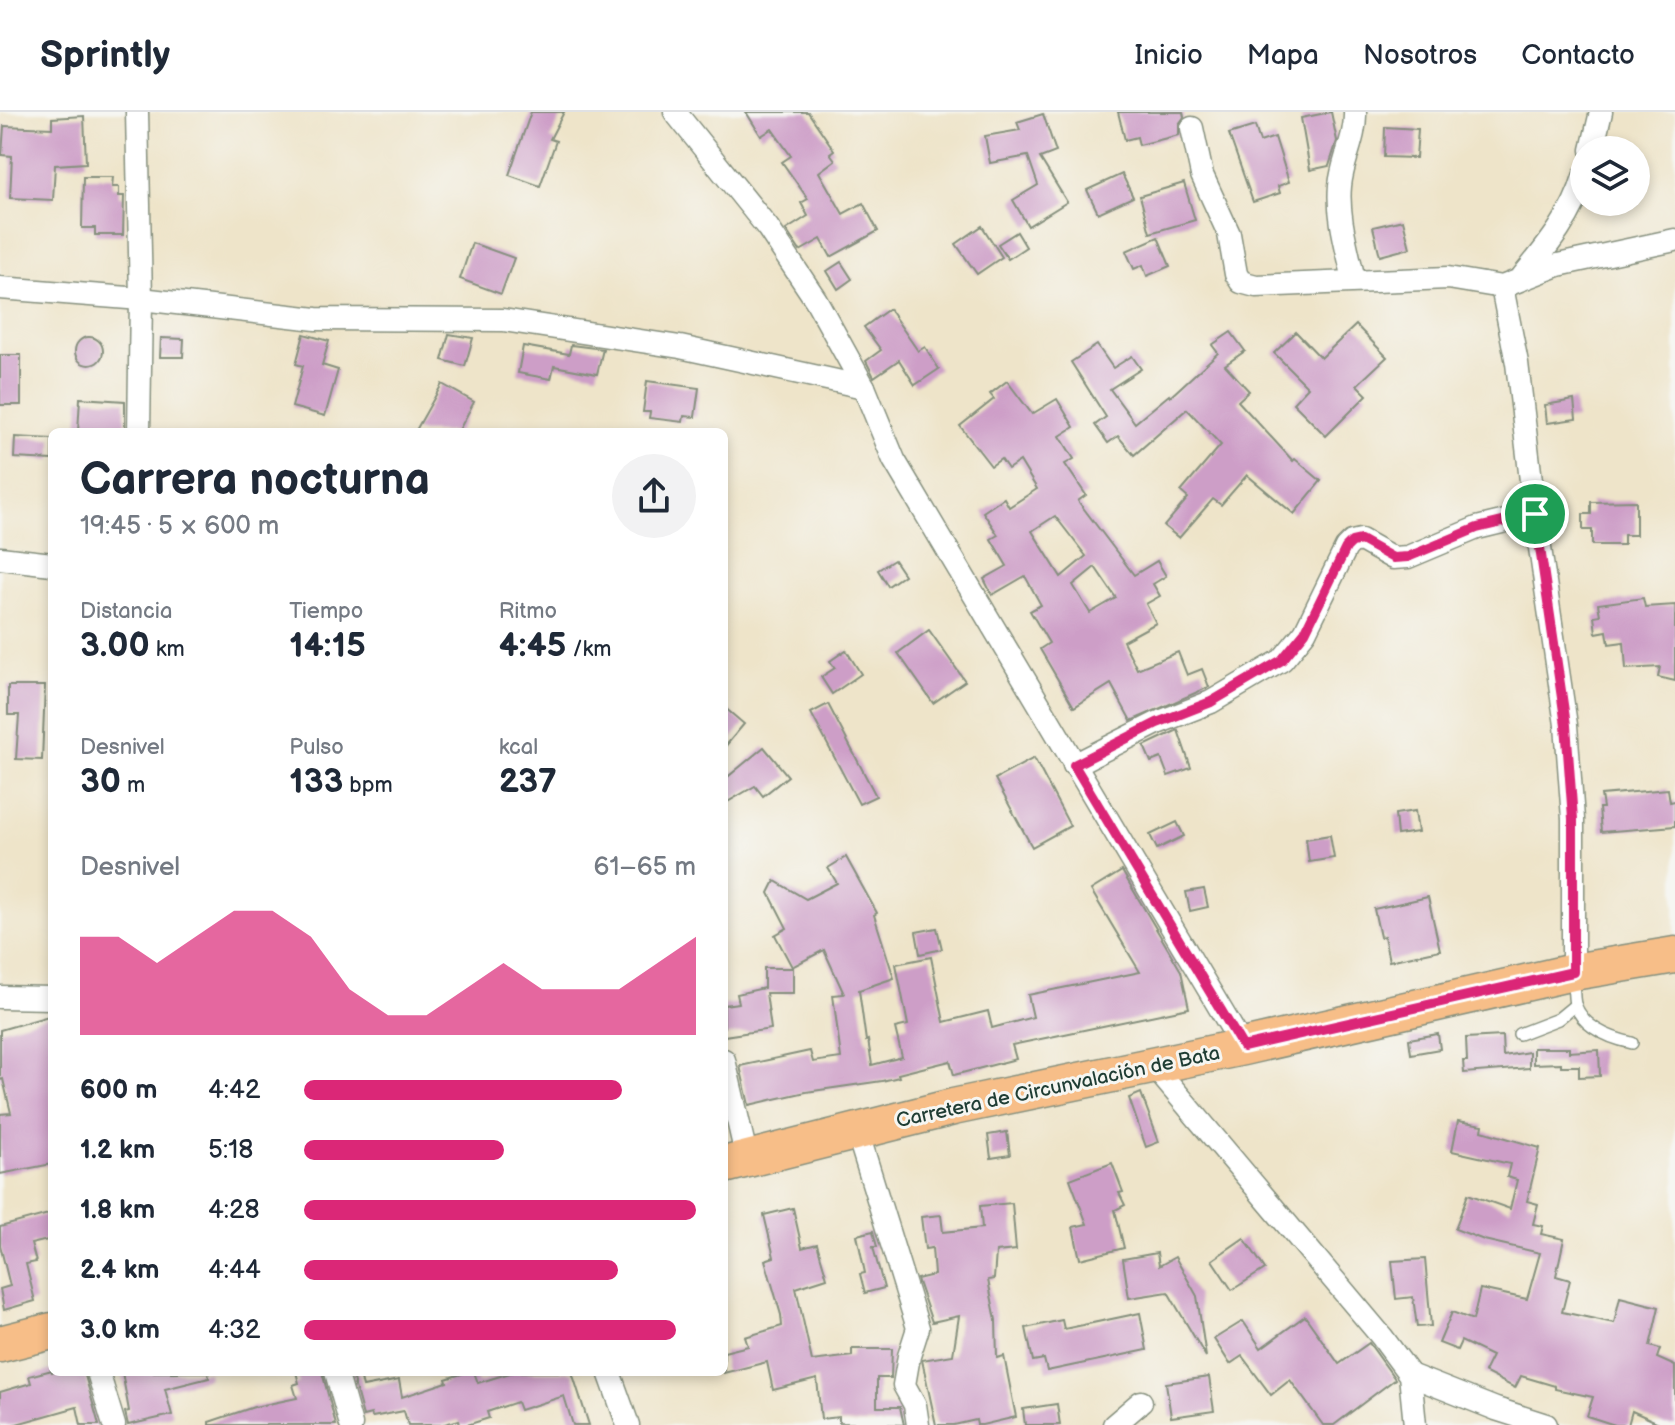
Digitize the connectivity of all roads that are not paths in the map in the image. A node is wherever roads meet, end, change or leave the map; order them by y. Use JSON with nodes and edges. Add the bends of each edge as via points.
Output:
{"nodes":[{"id":1,"x":137,"y":112,"type":"edge"},
{"id":2,"x":675,"y":112,"type":"edge"},
{"id":3,"x":1355,"y":112,"type":"edge"},
{"id":4,"x":1601,"y":112,"type":"edge"},
{"id":5,"x":1192,"y":128,"type":"dead end"},
{"id":6,"x":1595,"y":136,"type":"edge"},
{"id":7,"x":1570,"y":209,"type":"edge"},
{"id":8,"x":1675,"y":240,"type":"edge"},
{"id":9,"x":1354,"y":280,"type":"junction"},
{"id":10,"x":1511,"y":283,"type":"junction"},
{"id":11,"x":0,"y":288,"type":"edge"},
{"id":12,"x":141,"y":299,"type":"junction"},
{"id":13,"x":864,"y":387,"type":"junction"},
{"id":14,"x":139,"y":428,"type":"edge"},
{"id":15,"x":1535,"y":514,"type":"junction"},
{"id":16,"x":0,"y":558,"type":"edge"},
{"id":17,"x":48,"y":564,"type":"edge"},
{"id":18,"x":1074,"y":765,"type":"junction"},
{"id":19,"x":1675,"y":955,"type":"edge"},
{"id":20,"x":1574,"y":989,"type":"junction"},
{"id":21,"x":0,"y":997,"type":"edge"},
{"id":22,"x":48,"y":998,"type":"edge"},
{"id":23,"x":1519,"y":1034,"type":"dead end"},
{"id":24,"x":1632,"y":1043,"type":"dead end"},
{"id":25,"x":1243,"y":1047,"type":"junction"},
{"id":26,"x":1153,"y":1065,"type":"junction"},
{"id":27,"x":728,"y":1094,"type":"edge"},
{"id":28,"x":857,"y":1131,"type":"junction"},
{"id":29,"x":736,"y":1162,"type":"edge"},
{"id":30,"x":48,"y":1332,"type":"edge"},
{"id":31,"x":0,"y":1344,"type":"edge"},
{"id":32,"x":1410,"y":1375,"type":"junction"},
{"id":33,"x":99,"y":1376,"type":"edge"},
{"id":34,"x":337,"y":1376,"type":"edge"},
{"id":35,"x":610,"y":1376,"type":"edge"},
{"id":36,"x":1141,"y":1402,"type":"dead end"},
{"id":37,"x":114,"y":1425,"type":"edge"},
{"id":38,"x":351,"y":1425,"type":"edge"},
{"id":39,"x":628,"y":1425,"type":"edge"},
{"id":40,"x":918,"y":1425,"type":"edge"},
{"id":41,"x":1114,"y":1425,"type":"edge"},
{"id":42,"x":1415,"y":1425,"type":"edge"},
{"id":43,"x":1546,"y":1425,"type":"edge"}],
"edges":[{"from":1,"to":12,"type":"street"},
{"from":2,"to":13,"type":"street","via":[[768,228]]},
{"from":3,"to":9,"type":"street","via":[[1340,187]]},
{"from":4,"to":6,"type":"street"},
{"from":5,"to":9,"type":"street","via":[[1202,175],[1229,234],[1241,282],[1313,285]]},
{"from":7,"to":10,"type":"street","via":[[1547,247]]},
{"from":8,"to":10,"type":"street","via":[[1558,265]]},
{"from":9,"to":10,"type":"street"},
{"from":10,"to":15,"type":"street"},
{"from":11,"to":12,"type":"street"},
{"from":12,"to":13,"type":"street","via":[[316,319],[503,320],[680,347]]},
{"from":12,"to":14,"type":"street"},
{"from":13,"to":18,"type":"street","via":[[894,460]]},
{"from":15,"to":18,"type":"street","via":[[1477,528],[1408,557],[1393,558],[1361,540],[1352,542],[1305,632],[1282,660],[1211,702]]},
{"from":15,"to":20,"type":"street","via":[[1566,725],[1573,819]]},
{"from":16,"to":17,"type":"street"},
{"from":18,"to":25,"type":"street"},
{"from":19,"to":20,"type":"main road","name":"Carretera de Circunvalación de Bata"},
{"from":20,"to":23,"type":"lane","via":[[1558,1019]]},
{"from":20,"to":24,"type":"lane","via":[[1590,1025],[1607,1038]]},
{"from":20,"to":25,"type":"main road","name":"Carretera de Circunvalación de Bata"},
{"from":21,"to":22,"type":"street"},
{"from":25,"to":26,"type":"main road","name":"Carretera de Circunvalación de Bata"},
{"from":26,"to":28,"type":"main road","name":"Carretera de Circunvalación de Bata"},
{"from":26,"to":32,"type":"street"},
{"from":27,"to":29,"type":"street"},
{"from":28,"to":29,"type":"main road","name":"Carretera de Circunvalación de Bata"},
{"from":28,"to":40,"type":"street","via":[[918,1328],[904,1385]]},
{"from":30,"to":31,"type":"main road"},
{"from":32,"to":42,"type":"street"},
{"from":32,"to":43,"type":"street"},
{"from":33,"to":37,"type":"street"},
{"from":34,"to":38,"type":"street"},
{"from":35,"to":39,"type":"street"},
{"from":36,"to":41,"type":"street"}]}
